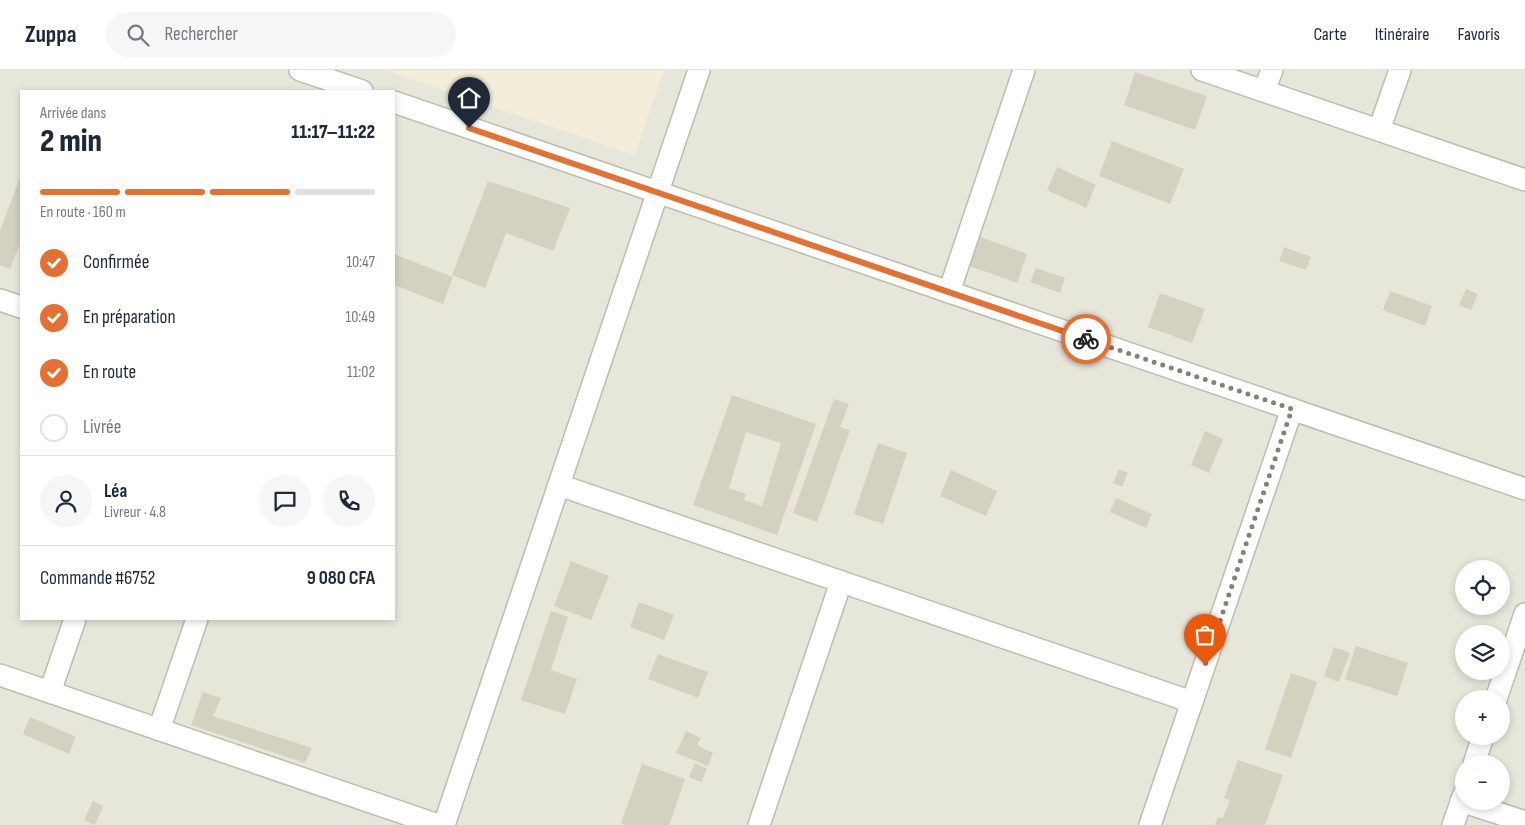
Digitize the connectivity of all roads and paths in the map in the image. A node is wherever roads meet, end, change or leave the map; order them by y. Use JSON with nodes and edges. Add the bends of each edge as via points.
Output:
{"nodes":[{"id":1,"x":300,"y":70,"type":"edge"},
{"id":2,"x":699,"y":70,"type":"edge"},
{"id":3,"x":1024,"y":70,"type":"edge"},
{"id":4,"x":1202,"y":70,"type":"edge"},
{"id":5,"x":1272,"y":70,"type":"edge"},
{"id":6,"x":1400,"y":70,"type":"edge"},
{"id":7,"x":359,"y":90,"type":"edge"},
{"id":8,"x":1264,"y":92,"type":"junction"},
{"id":9,"x":395,"y":102,"type":"edge"},
{"id":10,"x":1379,"y":130,"type":"junction"},
{"id":11,"x":1525,"y":180,"type":"edge"},
{"id":12,"x":658,"y":192,"type":"junction"},
{"id":13,"x":949,"y":292,"type":"junction"},
{"id":14,"x":0,"y":300,"type":"edge"},
{"id":15,"x":20,"y":307,"type":"edge"},
{"id":16,"x":1292,"y":409,"type":"junction"},
{"id":17,"x":559,"y":485,"type":"junction"},
{"id":18,"x":1525,"y":489,"type":"edge"},
{"id":19,"x":842,"y":582,"type":"junction"},
{"id":20,"x":1525,"y":614,"type":"edge"},
{"id":21,"x":75,"y":620,"type":"edge"},
{"id":22,"x":197,"y":620,"type":"edge"},
{"id":23,"x":0,"y":675,"type":"edge"},
{"id":24,"x":1499,"y":690,"type":"edge"},
{"id":25,"x":50,"y":692,"type":"junction"},
{"id":26,"x":1192,"y":702,"type":"junction"},
{"id":27,"x":159,"y":730,"type":"junction"},
{"id":28,"x":1458,"y":810,"type":"edge"},
{"id":29,"x":1495,"y":810,"type":"edge"},
{"id":30,"x":1525,"y":822,"type":"edge"},
{"id":31,"x":438,"y":825,"type":"edge"},
{"id":32,"x":444,"y":825,"type":"edge"},
{"id":33,"x":759,"y":825,"type":"edge"},
{"id":34,"x":1150,"y":825,"type":"edge"},
{"id":35,"x":1453,"y":825,"type":"edge"}],
"edges":[{"from":1,"to":7,"type":"street"},
{"from":2,"to":12,"type":"street"},
{"from":3,"to":13,"type":"street"},
{"from":4,"to":8,"type":"street"},
{"from":5,"to":8,"type":"street"},
{"from":6,"to":10,"type":"street"},
{"from":8,"to":10,"type":"street"},
{"from":9,"to":12,"type":"street"},
{"from":10,"to":11,"type":"street"},
{"from":12,"to":13,"type":"street"},
{"from":12,"to":17,"type":"street"},
{"from":13,"to":16,"type":"street"},
{"from":14,"to":15,"type":"street"},
{"from":16,"to":18,"type":"street"},
{"from":16,"to":26,"type":"street"},
{"from":17,"to":19,"type":"street"},
{"from":17,"to":32,"type":"street"},
{"from":19,"to":26,"type":"street"},
{"from":19,"to":33,"type":"street"},
{"from":20,"to":24,"type":"street"},
{"from":21,"to":25,"type":"street"},
{"from":22,"to":27,"type":"street"},
{"from":23,"to":25,"type":"street"},
{"from":25,"to":27,"type":"street"},
{"from":26,"to":34,"type":"street"},
{"from":27,"to":31,"type":"street"},
{"from":28,"to":35,"type":"street"},
{"from":29,"to":30,"type":"street"}]}
